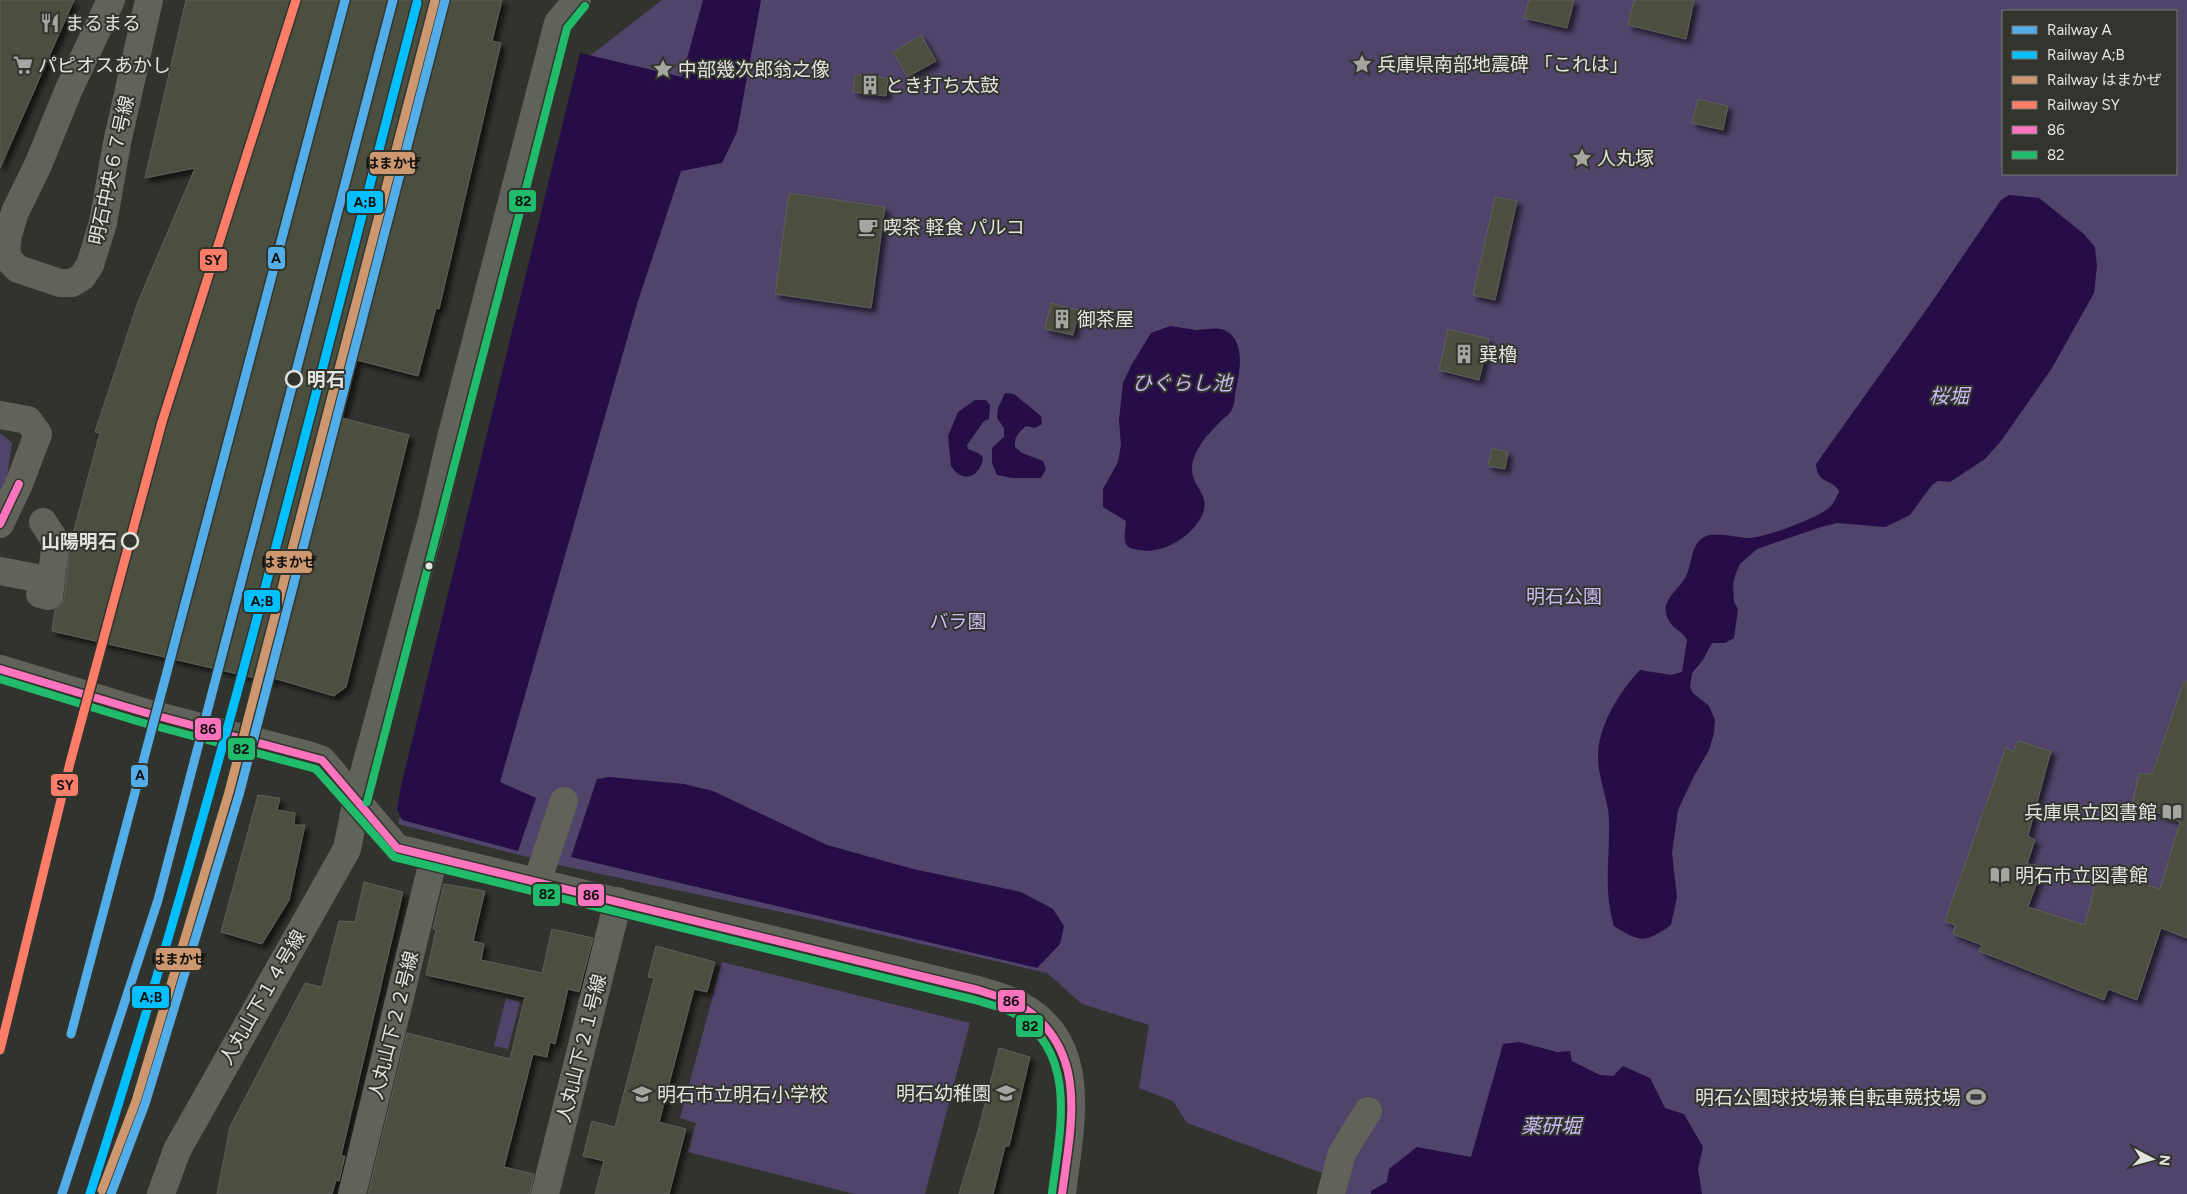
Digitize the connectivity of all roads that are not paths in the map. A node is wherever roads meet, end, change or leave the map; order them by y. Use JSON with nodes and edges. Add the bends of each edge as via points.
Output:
{"nodes":[{"id":1,"x":149,"y":0,"type":"edge"},
{"id":2,"x":577,"y":0,"type":"edge"},
{"id":3,"x":106,"y":10,"type":"edge"},
{"id":4,"x":140,"y":42,"type":"junction"},
{"id":5,"x":0,"y":415,"type":"edge"},
{"id":6,"x":43,"y":522,"type":"dead end"},
{"id":7,"x":0,"y":524,"type":"edge"},
{"id":8,"x":0,"y":571,"type":"edge"},
{"id":9,"x":0,"y":669,"type":"edge"},
{"id":10,"x":357,"y":799,"type":"junction"},
{"id":11,"x":564,"y":800,"type":"dead end"},
{"id":12,"x":434,"y":857,"type":"junction"},
{"id":13,"x":540,"y":872,"type":"junction"},
{"id":14,"x":618,"y":901,"type":"junction"},
{"id":15,"x":1368,"y":1111,"type":"dead end"},
{"id":16,"x":161,"y":1194,"type":"edge"},
{"id":17,"x":352,"y":1194,"type":"edge"},
{"id":18,"x":545,"y":1194,"type":"edge"},
{"id":19,"x":1062,"y":1194,"type":"edge"},
{"id":20,"x":1331,"y":1194,"type":"edge"}],
"edges":[{"from":1,"to":4,"type":"street","name":"明石中央６７号線"},
{"from":2,"to":10,"type":"street","name":"人丸山下１４号線","via":[[558,23],[432,520]]},
{"from":3,"to":4,"type":"street","via":[[130,22]]},
{"from":3,"to":4,"type":"street","name":"明石中央６７号線","via":[[15,212],[6,250],[9,260],[18,269],[50,280],[72,283],[82,277],[90,264],[103,223]]},
{"from":5,"to":7,"type":"street","via":[[28,420],[38,434],[20,484]]},
{"from":6,"to":8,"type":"street","via":[[56,542],[49,596],[40,594],[42,579]]},
{"from":9,"to":10,"type":"street","via":[[322,760]]},
{"from":10,"to":12,"type":"street","via":[[397,848]]},
{"from":10,"to":16,"type":"street","name":"人丸山下１４号線","via":[[347,849],[177,1150]]},
{"from":11,"to":13,"type":"street"},
{"from":12,"to":13,"type":"street"},
{"from":12,"to":17,"type":"street","name":"人丸山下２２号線"},
{"from":13,"to":14,"type":"street"},
{"from":14,"to":18,"type":"street","name":"人丸山下２１号線"},
{"from":14,"to":19,"type":"street","via":[[978,990],[1020,1005],[1045,1022],[1059,1043],[1069,1068],[1072,1102]]},
{"from":15,"to":20,"type":"street","via":[[1342,1153]]}]}
